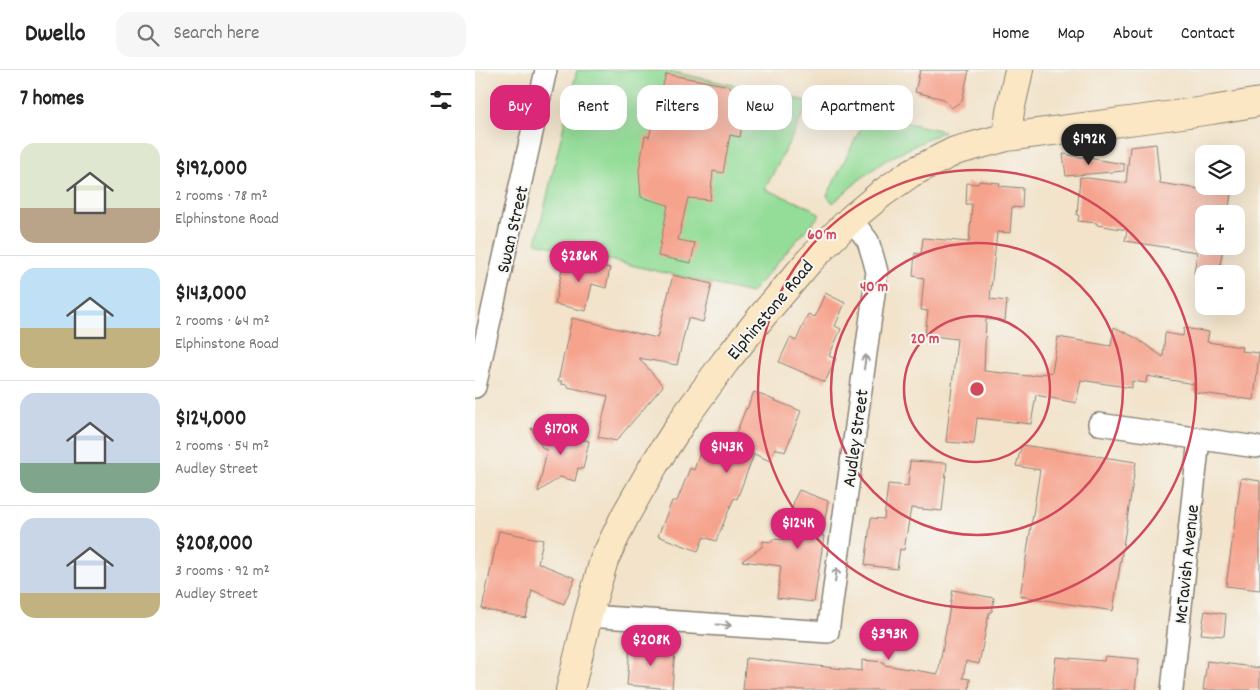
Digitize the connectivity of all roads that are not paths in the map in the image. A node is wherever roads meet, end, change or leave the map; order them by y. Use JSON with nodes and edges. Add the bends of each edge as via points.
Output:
{"nodes":[{"id":1,"x":546,"y":70,"type":"edge"},
{"id":2,"x":1019,"y":70,"type":"edge"},
{"id":3,"x":1260,"y":102,"type":"edge"},
{"id":4,"x":1007,"y":137,"type":"junction"},
{"id":5,"x":851,"y":220,"type":"junction"},
{"id":6,"x":475,"y":387,"type":"edge"},
{"id":7,"x":1099,"y":424,"type":"dead end"},
{"id":8,"x":1199,"y":438,"type":"junction"},
{"id":9,"x":1256,"y":447,"type":"dead end"},
{"id":10,"x":588,"y":616,"type":"junction"},
{"id":11,"x":570,"y":690,"type":"edge"},
{"id":12,"x":1172,"y":690,"type":"edge"}],
"edges":[{"from":1,"to":6,"type":"street","name":"Swan Street"},
{"from":2,"to":4,"type":"street"},
{"from":3,"to":4,"type":"street","name":"Elphinstone Road"},
{"from":4,"to":5,"type":"street","name":"Elphinstone Road","via":[[955,151],[911,173]]},
{"from":5,"to":10,"type":"street","name":"Elphinstone Road","via":[[763,315],[685,417],[625,516],[604,560]]},
{"from":10,"to":5,"type":"street","name":"Audley Street","one_way":true,"via":[[828,632],[877,272],[868,242]]},
{"from":7,"to":8,"type":"street"},
{"from":8,"to":9,"type":"street"},
{"from":8,"to":12,"type":"street","name":"McTavish Avenue"},
{"from":10,"to":11,"type":"street","name":"Elphinstone Road"}]}
